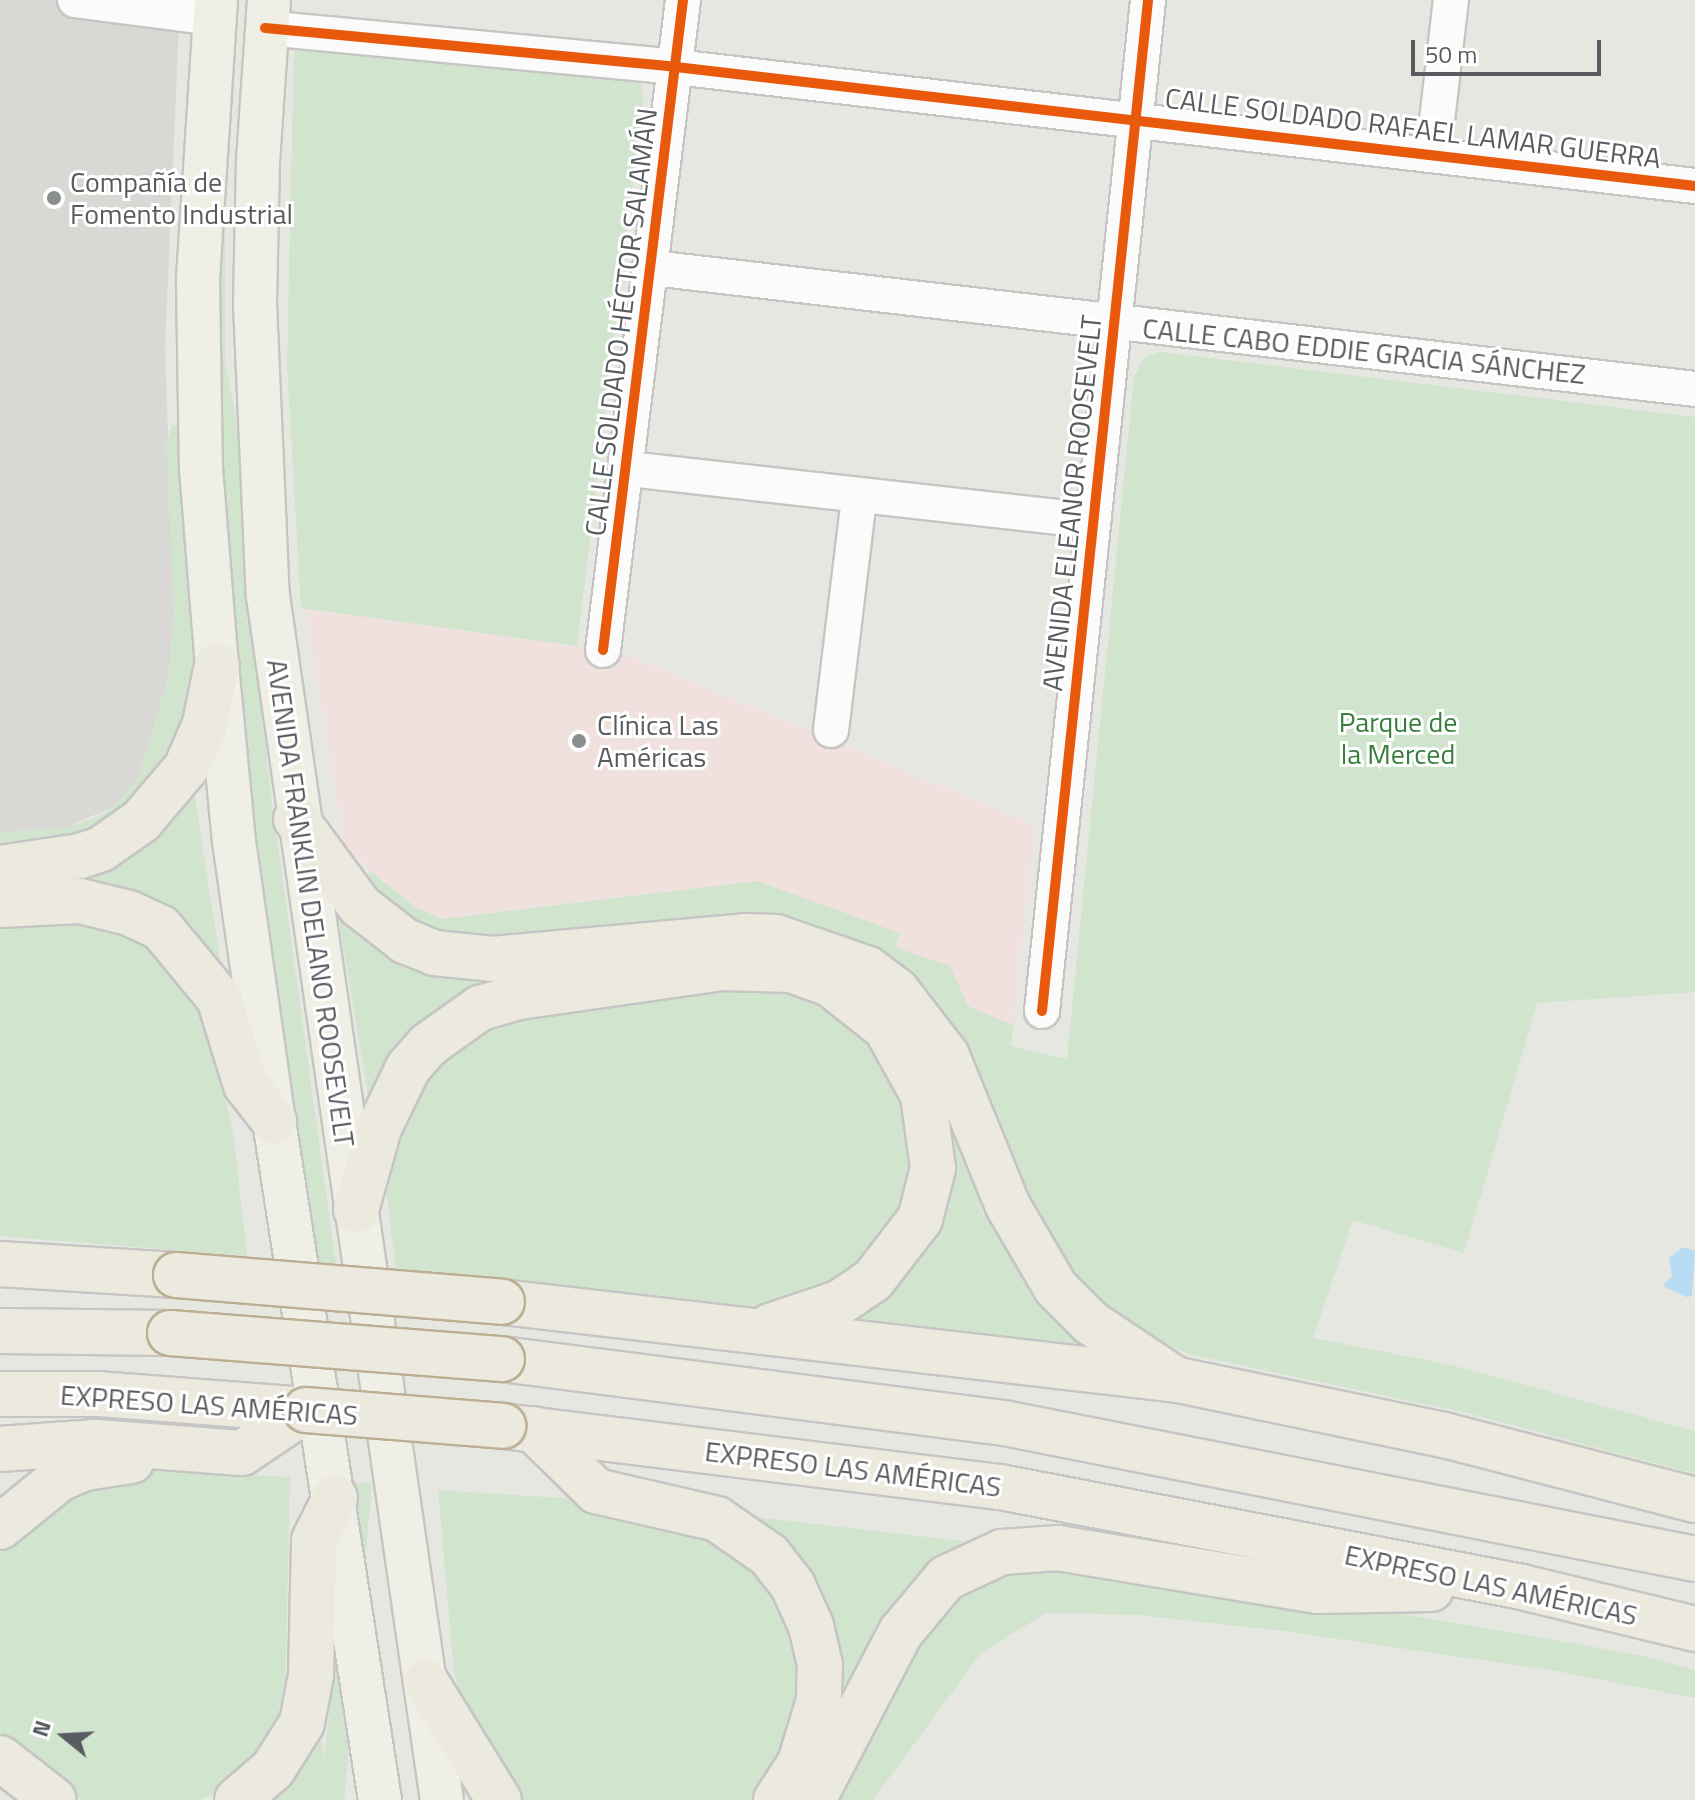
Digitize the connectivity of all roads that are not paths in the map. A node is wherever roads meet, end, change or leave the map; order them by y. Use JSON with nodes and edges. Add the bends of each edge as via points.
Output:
{"nodes":[{"id":1,"x":75,"y":0,"type":"edge"},
{"id":2,"x":683,"y":0,"type":"edge"},
{"id":3,"x":1148,"y":0,"type":"edge"},
{"id":4,"x":1451,"y":0,"type":"edge"},
{"id":5,"x":215,"y":9,"type":"edge"},
{"id":6,"x":267,"y":14,"type":"edge"},
{"id":7,"x":676,"y":67,"type":"junction"},
{"id":8,"x":1135,"y":120,"type":"junction"},
{"id":9,"x":1433,"y":155,"type":"junction"},
{"id":10,"x":1695,"y":186,"type":"edge"},
{"id":11,"x":653,"y":268,"type":"junction"},
{"id":12,"x":1117,"y":321,"type":"junction"},
{"id":13,"x":1695,"y":389,"type":"edge"},
{"id":14,"x":629,"y":469,"type":"junction"},
{"id":15,"x":859,"y":497,"type":"junction"},
{"id":16,"x":1093,"y":521,"type":"junction"},
{"id":17,"x":603,"y":650,"type":"dead end"},
{"id":18,"x":217,"y":665,"type":"junction"},
{"id":19,"x":831,"y":730,"type":"dead end"},
{"id":20,"x":296,"y":819,"type":"junction"},
{"id":21,"x":0,"y":868,"type":"edge"},
{"id":22,"x":0,"y":905,"type":"edge"},
{"id":23,"x":1042,"y":1011,"type":"dead end"},
{"id":24,"x":274,"y":1121,"type":"junction"},
{"id":25,"x":356,"y":1210,"type":"junction"},
{"id":26,"x":0,"y":1264,"type":"edge"},
{"id":27,"x":0,"y":1331,"type":"edge"},
{"id":28,"x":753,"y":1332,"type":"junction"},
{"id":29,"x":1178,"y":1380,"type":"junction"},
{"id":30,"x":0,"y":1394,"type":"edge"},
{"id":31,"x":306,"y":1410,"type":"junction"},
{"id":32,"x":518,"y":1428,"type":"junction"},
{"id":33,"x":0,"y":1449,"type":"edge"},
{"id":34,"x":179,"y":1454,"type":"junction"},
{"id":35,"x":335,"y":1498,"type":"junction"},
{"id":36,"x":1695,"y":1500,"type":"edge"},
{"id":37,"x":0,"y":1527,"type":"edge"},
{"id":38,"x":1695,"y":1559,"type":"edge"},
{"id":39,"x":1522,"y":1587,"type":"junction"},
{"id":40,"x":1695,"y":1629,"type":"edge"},
{"id":41,"x":426,"y":1682,"type":"junction"},
{"id":42,"x":0,"y":1758,"type":"edge"},
{"id":43,"x":54,"y":1800,"type":"edge"},
{"id":44,"x":237,"y":1800,"type":"edge"},
{"id":45,"x":380,"y":1800,"type":"edge"},
{"id":46,"x":442,"y":1800,"type":"edge"},
{"id":47,"x":499,"y":1800,"type":"edge"},
{"id":48,"x":776,"y":1800,"type":"edge"},
{"id":49,"x":813,"y":1800,"type":"edge"}],
"edges":[{"from":1,"to":5,"type":"street"},
{"from":2,"to":7,"type":"street","name":"CALLE SOLDADO HÉCTOR SALAMÁN"},
{"from":3,"to":8,"type":"street","name":"AVENIDA ELEANOR ROOSEVELT"},
{"from":4,"to":9,"type":"street"},
{"from":5,"to":18,"type":"main road","via":[[198,282],[201,468]]},
{"from":6,"to":7,"type":"street","name":"CALLE SOLDADO RAFAEL LAMAR GUERRA"},
{"from":6,"to":20,"type":"main road","name":"AVENIDA FRANKLIN DELANO ROOSEVELT","via":[[257,176],[258,430],[268,596]]},
{"from":7,"to":8,"type":"street","name":"CALLE SOLDADO RAFAEL LAMAR GUERRA"},
{"from":7,"to":11,"type":"street","name":"CALLE SOLDADO HÉCTOR SALAMÁN"},
{"from":8,"to":9,"type":"street","name":"CALLE SOLDADO RAFAEL LAMAR GUERRA"},
{"from":8,"to":12,"type":"street","name":"AVENIDA ELEANOR ROOSEVELT"},
{"from":9,"to":10,"type":"street","name":"CALLE SOLDADO RAFAEL LAMAR GUERRA"},
{"from":11,"to":12,"type":"street","name":"CALLE CABO EDDIE GRACIA SÁNCHEZ"},
{"from":11,"to":14,"type":"street","name":"CALLE SOLDADO HÉCTOR SALAMÁN"},
{"from":12,"to":13,"type":"street","name":"CALLE CABO EDDIE GRACIA SÁNCHEZ"},
{"from":12,"to":16,"type":"street","name":"AVENIDA ELEANOR ROOSEVELT"},
{"from":14,"to":15,"type":"street"},
{"from":14,"to":17,"type":"street","name":"CALLE SOLDADO HÉCTOR SALAMÁN"},
{"from":15,"to":16,"type":"street"},
{"from":15,"to":19,"type":"street"},
{"from":16,"to":23,"type":"street","name":"AVENIDA ELEANOR ROOSEVELT"},
{"from":18,"to":21,"type":"highway","via":[[205,724],[186,768],[141,821],[101,849]]},
{"from":18,"to":24,"type":"main road","via":[[234,841]]},
{"from":20,"to":25,"type":"main road","name":"AVENIDA FRANKLIN DELANO ROOSEVELT"},
{"from":20,"to":29,"type":"highway","via":[[360,906],[405,941],[434,953],[493,959],[745,936],[802,944],[868,969],[897,991],[947,1056],[1008,1206],[1056,1288],[1091,1323]]},
{"from":22,"to":24,"type":"highway","via":[[80,901],[129,913],[161,928],[219,998],[246,1085]]},
{"from":24,"to":35,"type":"main road"},
{"from":25,"to":28,"type":"highway","via":[[379,1128],[408,1068],[437,1037],[480,1008],[519,997],[724,968],[771,967],[802,973],[867,1009],[905,1055],[928,1112],[932,1183],[911,1236],[873,1280],[839,1303]]},
{"from":25,"to":41,"type":"main road","name":"AVENIDA FRANKLIN DELANO ROOSEVELT"},
{"from":26,"to":28,"type":"highway","bridge":true,"via":[[502,1302]]},
{"from":27,"to":38,"type":"highway","bridge":true,"via":[[170,1333],[502,1359],[1004,1423]]},
{"from":28,"to":29,"type":"highway"},
{"from":29,"to":36,"type":"highway","via":[[1444,1435]]},
{"from":30,"to":31,"type":"highway","name":"EXPRESO LAS AMÉRICAS"},
{"from":31,"to":32,"type":"highway","name":"EXPRESO LAS AMÉRICAS","bridge":true},
{"from":31,"to":34,"type":"highway","via":[[242,1453]]},
{"from":32,"to":39,"type":"highway","name":"EXPRESO LAS AMÉRICAS","via":[[1000,1487]]},
{"from":32,"to":48,"type":"highway","via":[[596,1491],[717,1519],[769,1555],[793,1586],[811,1626],[820,1665],[819,1700],[800,1763]]},
{"from":33,"to":34,"type":"highway","via":[[96,1442]]},
{"from":34,"to":37,"type":"highway","via":[[85,1468],[34,1497]]},
{"from":35,"to":44,"type":"highway","via":[[314,1540],[311,1675],[302,1723],[273,1769]]},
{"from":35,"to":45,"type":"main road"},
{"from":39,"to":40,"type":"highway","name":"EXPRESO LAS AMÉRICAS"},
{"from":39,"to":49,"type":"highway","via":[[1317,1591],[1058,1548],[1002,1552],[946,1578],[901,1632]]},
{"from":41,"to":46,"type":"main road","name":"AVENIDA FRANKLIN DELANO ROOSEVELT"},
{"from":41,"to":47,"type":"highway"},
{"from":42,"to":43,"type":"highway"}]}
